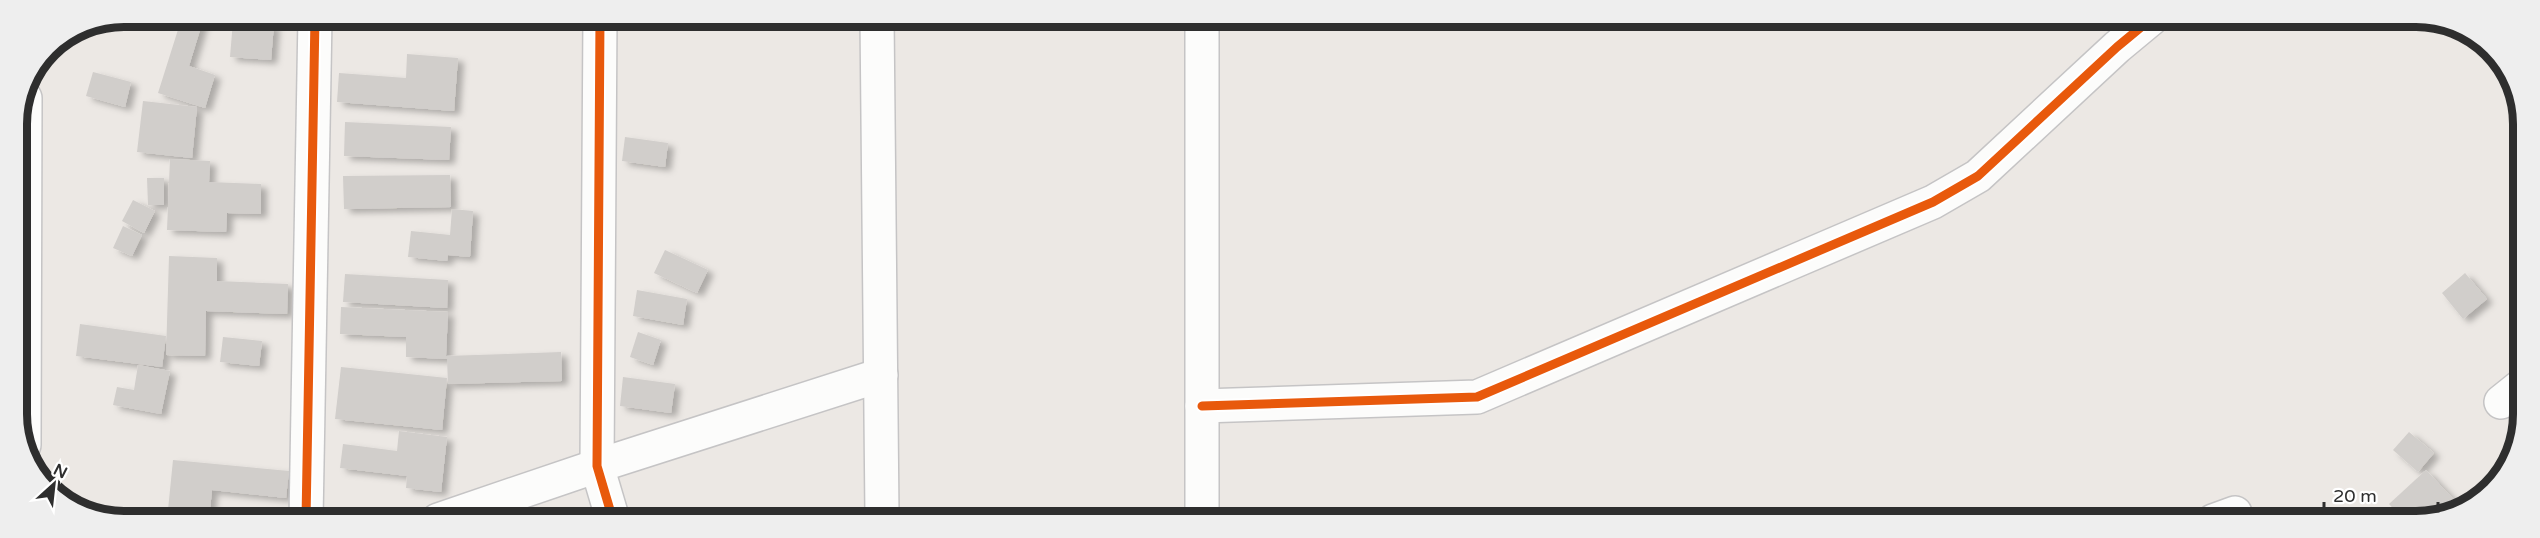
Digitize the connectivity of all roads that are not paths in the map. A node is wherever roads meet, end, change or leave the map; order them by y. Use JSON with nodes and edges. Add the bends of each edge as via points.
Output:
{"nodes":[{"id":1,"x":315,"y":27,"type":"edge"},
{"id":2,"x":600,"y":27,"type":"edge"},
{"id":3,"x":877,"y":27,"type":"edge"},
{"id":4,"x":1202,"y":27,"type":"edge"},
{"id":5,"x":2141,"y":27,"type":"edge"},
{"id":6,"x":881,"y":375,"type":"junction"},
{"id":7,"x":1202,"y":406,"type":"junction"},
{"id":8,"x":597,"y":466,"type":"junction"},
{"id":9,"x":306,"y":511,"type":"edge"},
{"id":10,"x":464,"y":511,"type":"edge"},
{"id":11,"x":611,"y":511,"type":"edge"},
{"id":12,"x":882,"y":511,"type":"edge"},
{"id":13,"x":1202,"y":511,"type":"edge"}],
"edges":[{"from":1,"to":9,"type":"street"},
{"from":2,"to":8,"type":"street"},
{"from":3,"to":6,"type":"street"},
{"from":4,"to":7,"type":"street"},
{"from":5,"to":7,"type":"street","via":[[1978,176],[1933,202],[1477,397]]},
{"from":6,"to":8,"type":"street"},
{"from":6,"to":12,"type":"street"},
{"from":7,"to":13,"type":"street"},
{"from":8,"to":10,"type":"street"},
{"from":8,"to":11,"type":"street"}]}
